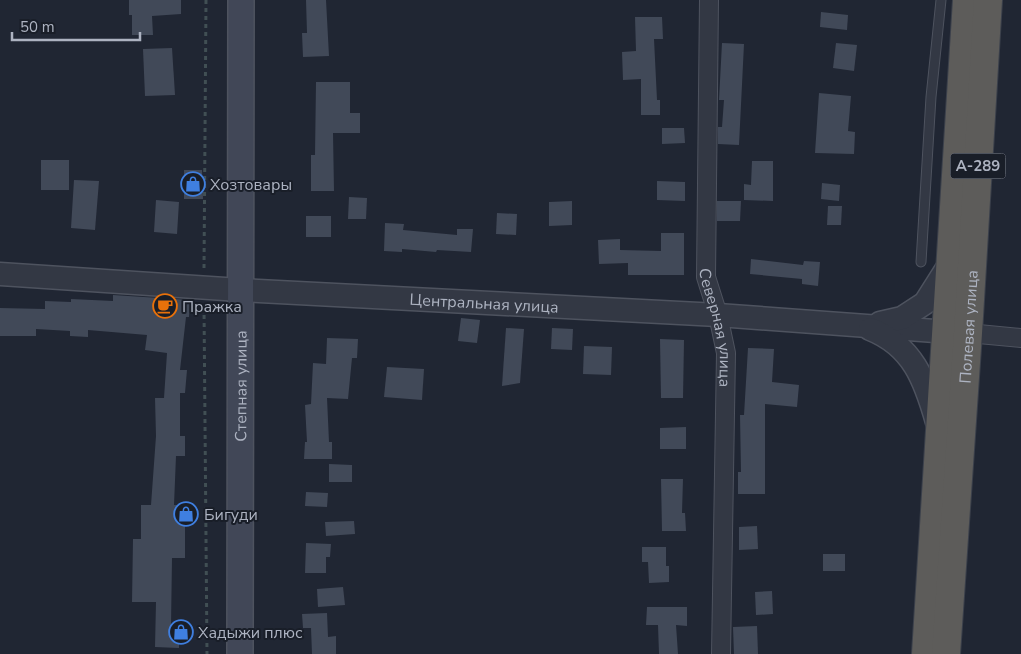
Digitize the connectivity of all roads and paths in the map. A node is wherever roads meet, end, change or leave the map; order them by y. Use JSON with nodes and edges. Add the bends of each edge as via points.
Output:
{"nodes":[{"id":1,"x":206,"y":0,"type":"edge"},
{"id":2,"x":241,"y":0,"type":"edge"},
{"id":3,"x":709,"y":0,"type":"edge"},
{"id":4,"x":941,"y":0,"type":"edge"},
{"id":5,"x":967,"y":0,"type":"edge"},
{"id":6,"x":988,"y":0,"type":"edge"},
{"id":7,"x":921,"y":262,"type":"dead end"},
{"id":8,"x":951,"y":262,"type":"junction"},
{"id":9,"x":0,"y":274,"type":"edge"},
{"id":10,"x":204,"y":288,"type":"junction"},
{"id":11,"x":240,"y":290,"type":"junction"},
{"id":12,"x":718,"y":315,"type":"junction"},
{"id":13,"x":864,"y":326,"type":"junction"},
{"id":14,"x":957,"y":332,"type":"junction"},
{"id":15,"x":1021,"y":338,"type":"edge"},
{"id":16,"x":941,"y":432,"type":"junction"},
{"id":17,"x":207,"y":654,"type":"edge"},
{"id":18,"x":240,"y":654,"type":"edge"},
{"id":19,"x":721,"y":654,"type":"edge"},
{"id":20,"x":926,"y":654,"type":"edge"},
{"id":21,"x":946,"y":654,"type":"edge"}],
"edges":[{"from":1,"to":10,"type":"path"},
{"from":2,"to":11,"type":"main road","name":"Степная улица"},
{"from":3,"to":12,"type":"street","name":"Северная улица","via":[[706,277]]},
{"from":4,"to":7,"type":"lane","via":[[931,97]]},
{"from":5,"to":8,"type":"highway","name":"Полевая улица","number":"А-289"},
{"from":6,"to":14,"type":"highway","name":"Полевая улица","number":"А-289"},
{"from":8,"to":13,"type":"street","number":"А-289","via":[[925,303],[902,318]]},
{"from":8,"to":14,"type":"highway","name":"Полевая улица","number":"А-289"},
{"from":9,"to":10,"type":"street","name":"Центральная улица"},
{"from":10,"to":11,"type":"street","name":"Центральная улица"},
{"from":10,"to":17,"type":"path"},
{"from":11,"to":12,"type":"street","name":"Центральная улица"},
{"from":11,"to":18,"type":"main road","name":"Степная улица"},
{"from":12,"to":13,"type":"street","name":"Центральная улица"},
{"from":12,"to":19,"type":"street","name":"Северная улица","via":[[726,353]]},
{"from":13,"to":14,"type":"street","name":"Центральная улица"},
{"from":13,"to":16,"type":"street","number":"А-289","via":[[883,334],[917,367]]},
{"from":14,"to":15,"type":"street"},
{"from":14,"to":16,"type":"highway","name":"Полевая улица","number":"А-289"},
{"from":14,"to":21,"type":"highway","name":"Полевая улица","number":"А-289"},
{"from":16,"to":20,"type":"highway","name":"Полевая улица","number":"А-289"}]}
